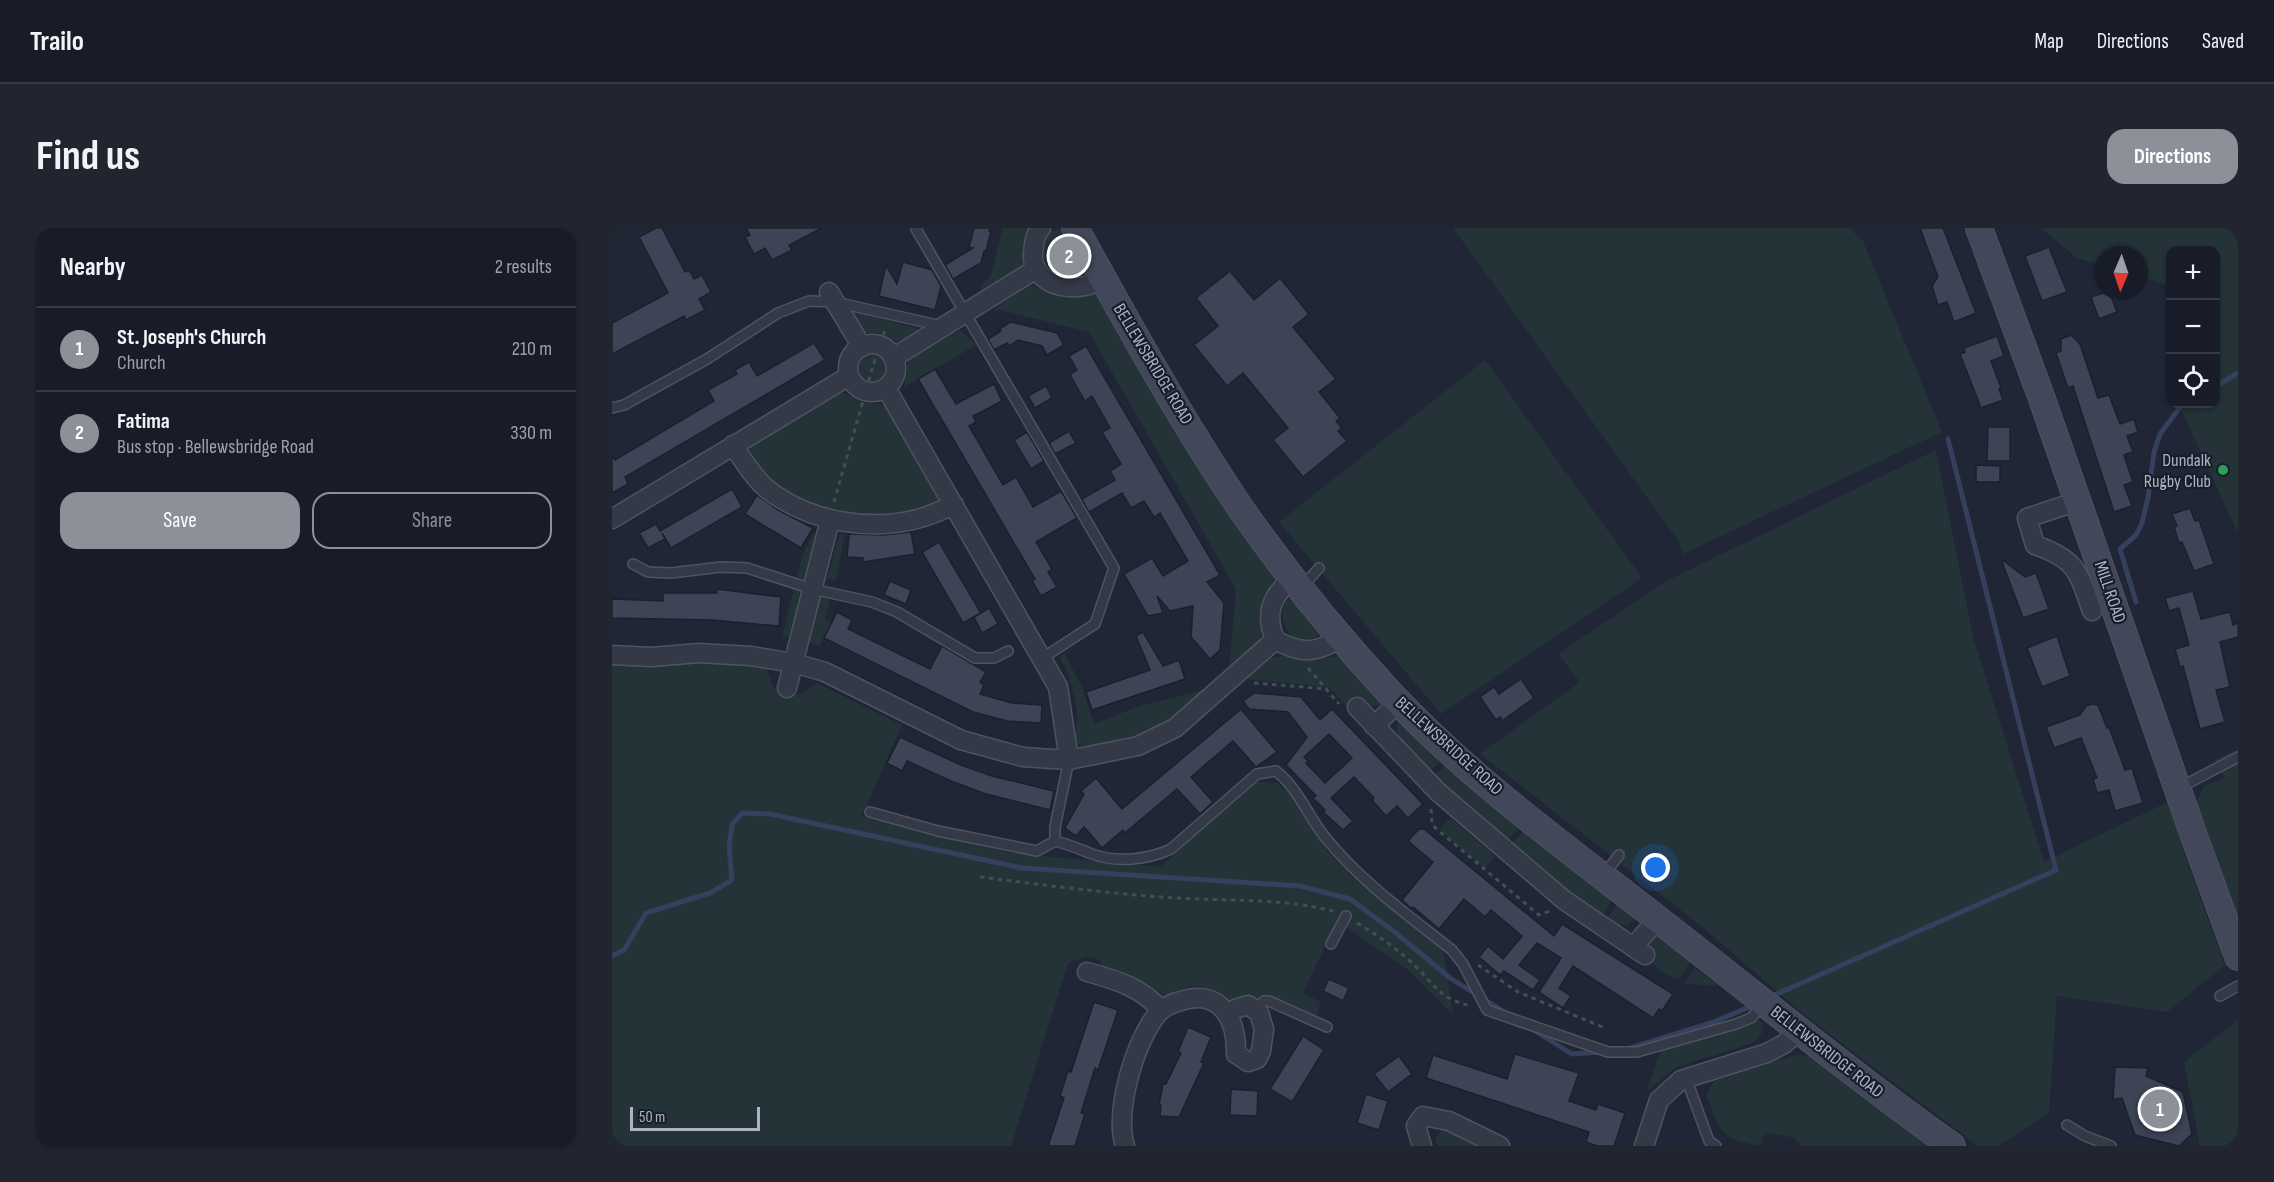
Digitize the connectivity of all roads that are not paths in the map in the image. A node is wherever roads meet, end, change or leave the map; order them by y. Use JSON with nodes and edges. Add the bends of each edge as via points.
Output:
{"nodes":[{"id":1,"x":1041,"y":228,"type":"edge"},
{"id":2,"x":1076,"y":228,"type":"edge"},
{"id":3,"x":1979,"y":228,"type":"edge"},
{"id":4,"x":916,"y":230,"type":"dead end"},
{"id":5,"x":1036,"y":269,"type":"junction"},
{"id":6,"x":1104,"y":280,"type":"junction"},
{"id":7,"x":832,"y":297,"type":"junction"},
{"id":8,"x":965,"y":313,"type":"junction"},
{"id":9,"x":943,"y":327,"type":"junction"},
{"id":10,"x":878,"y":350,"type":"junction"},
{"id":11,"x":849,"y":376,"type":"junction"},
{"id":12,"x":885,"y":388,"type":"junction"},
{"id":13,"x":612,"y":408,"type":"edge"},
{"id":14,"x":733,"y":445,"type":"junction"},
{"id":15,"x":2078,"y":501,"type":"junction"},
{"id":16,"x":954,"y":505,"type":"junction"},
{"id":17,"x":612,"y":519,"type":"edge"},
{"id":18,"x":830,"y":520,"type":"junction"},
{"id":19,"x":633,"y":564,"type":"dead end"},
{"id":20,"x":1319,"y":568,"type":"dead end"},
{"id":21,"x":1297,"y":582,"type":"junction"},
{"id":22,"x":812,"y":589,"type":"junction"},
{"id":23,"x":2092,"y":611,"type":"dead end"},
{"id":24,"x":1341,"y":637,"type":"junction"},
{"id":25,"x":1275,"y":640,"type":"junction"},
{"id":26,"x":1008,"y":651,"type":"dead end"},
{"id":27,"x":612,"y":654,"type":"edge"},
{"id":28,"x":1041,"y":659,"type":"junction"},
{"id":29,"x":794,"y":663,"type":"junction"},
{"id":30,"x":787,"y":688,"type":"dead end"},
{"id":31,"x":1399,"y":702,"type":"junction"},
{"id":32,"x":1357,"y":707,"type":"road end"},
{"id":33,"x":1374,"y":726,"type":"junction"},
{"id":34,"x":2238,"y":757,"type":"edge"},
{"id":35,"x":1069,"y":760,"type":"junction"},
{"id":36,"x":2178,"y":788,"type":"junction"},
{"id":37,"x":870,"y":812,"type":"dead end"},
{"id":38,"x":1055,"y":841,"type":"junction"},
{"id":39,"x":1619,"y":855,"type":"dead end"},
{"id":40,"x":1603,"y":876,"type":"junction"},
{"id":41,"x":1346,"y":916,"type":"road end"},
{"id":42,"x":1658,"y":919,"type":"junction"},
{"id":43,"x":1331,"y":944,"type":"dead end"},
{"id":44,"x":2238,"y":957,"type":"edge"},
{"id":45,"x":1088,"y":972,"type":"dead end"},
{"id":46,"x":2238,"y":986,"type":"edge"},
{"id":47,"x":2220,"y":996,"type":"dead end"},
{"id":48,"x":1765,"y":1003,"type":"junction"},
{"id":49,"x":1255,"y":1010,"type":"junction"},
{"id":50,"x":1161,"y":1011,"type":"junction"},
{"id":51,"x":1228,"y":1015,"type":"junction"},
{"id":52,"x":1326,"y":1027,"type":"dead end"},
{"id":53,"x":1799,"y":1030,"type":"junction"},
{"id":54,"x":1686,"y":1078,"type":"junction"},
{"id":55,"x":2067,"y":1125,"type":"dead end"},
{"id":56,"x":1125,"y":1146,"type":"edge"},
{"id":57,"x":1422,"y":1146,"type":"edge"},
{"id":58,"x":1500,"y":1146,"type":"edge"},
{"id":59,"x":1644,"y":1146,"type":"edge"},
{"id":60,"x":1716,"y":1146,"type":"edge"},
{"id":61,"x":1952,"y":1146,"type":"edge"},
{"id":62,"x":2111,"y":1146,"type":"edge"}],
"edges":[{"from":1,"to":5,"type":"street","via":[[1033,247],[1032,262]]},
{"from":2,"to":6,"type":"street","name":"BELLEWSBRIDGE ROAD"},
{"from":3,"to":15,"type":"street","name":"MILL ROAD"},
{"from":4,"to":8,"type":"lane"},
{"from":5,"to":6,"type":"street","via":[[1049,283],[1066,286]]},
{"from":5,"to":8,"type":"street"},
{"from":6,"to":21,"type":"street","name":"BELLEWSBRIDGE ROAD","via":[[1144,354],[1240,507]]},
{"from":7,"to":9,"type":"lane"},
{"from":7,"to":10,"type":"street"},
{"from":7,"to":13,"type":"lane","via":[[778,314],[708,359]]},
{"from":8,"to":9,"type":"street"},
{"from":8,"to":28,"type":"lane","via":[[1114,568],[1095,624]]},
{"from":9,"to":10,"type":"street"},
{"from":10,"to":11,"type":"street","via":[[854,352],[849,359]]},
{"from":10,"to":12,"type":"street","via":[[895,374]]},
{"from":11,"to":12,"type":"street","via":[[864,392]]},
{"from":11,"to":14,"type":"street"},
{"from":12,"to":16,"type":"street"},
{"from":14,"to":17,"type":"street"},
{"from":14,"to":18,"type":"street","via":[[766,488],[797,507]]},
{"from":15,"to":23,"type":"street","via":[[2027,518],[2035,545],[2066,559],[2078,573]]},
{"from":15,"to":36,"type":"street","name":"MILL ROAD"},
{"from":16,"to":18,"type":"street","via":[[924,518],[888,523]]},
{"from":16,"to":28,"type":"street"},
{"from":18,"to":22,"type":"street"},
{"from":19,"to":22,"type":"lane","via":[[648,572],[671,573],[747,568]]},
{"from":20,"to":21,"type":"lane"},
{"from":21,"to":24,"type":"street","name":"BELLEWSBRIDGE ROAD"},
{"from":21,"to":25,"type":"street","via":[[1278,590],[1271,606],[1269,626]]},
{"from":22,"to":26,"type":"lane","via":[[872,602],[897,612],[975,658],[994,658]]},
{"from":22,"to":29,"type":"street"},
{"from":24,"to":25,"type":"street","via":[[1313,650],[1295,650]]},
{"from":24,"to":31,"type":"street","name":"BELLEWSBRIDGE ROAD"},
{"from":25,"to":35,"type":"street","via":[[1175,728],[1138,746]]},
{"from":27,"to":29,"type":"street","via":[[651,657],[699,653]]},
{"from":28,"to":35,"type":"street","via":[[1058,687]]},
{"from":29,"to":30,"type":"street"},
{"from":29,"to":35,"type":"street","via":[[825,672],[961,740],[1023,757]]},
{"from":31,"to":33,"type":"street"},
{"from":31,"to":40,"type":"street","name":"BELLEWSBRIDGE ROAD","via":[[1452,754]]},
{"from":32,"to":33,"type":"street"},
{"from":33,"to":42,"type":"street","via":[[1438,792],[1566,901],[1639,951]]},
{"from":34,"to":36,"type":"lane"},
{"from":35,"to":38,"type":"lane"},
{"from":36,"to":44,"type":"street","name":"MILL ROAD"},
{"from":37,"to":38,"type":"lane","via":[[938,831],[1037,851]]},
{"from":38,"to":48,"type":"lane","via":[[1094,855],[1127,860],[1155,856],[1171,849],[1257,774],[1276,771],[1324,837],[1356,871],[1452,950],[1487,1010],[1608,1052],[1624,1053],[1736,1024],[1751,1018]]},
{"from":39,"to":40,"type":"lane"},
{"from":40,"to":42,"type":"street","name":"BELLEWSBRIDGE ROAD"},
{"from":41,"to":43,"type":"lane"},
{"from":42,"to":48,"type":"street","name":"BELLEWSBRIDGE ROAD"},
{"from":45,"to":50,"type":"street","via":[[1141,992]]},
{"from":46,"to":47,"type":"lane"},
{"from":48,"to":53,"type":"street","name":"BELLEWSBRIDGE ROAD"},
{"from":49,"to":51,"type":"street","via":[[1248,1005]]},
{"from":49,"to":51,"type":"street","via":[[1264,1029],[1261,1052],[1257,1059],[1248,1062],[1236,1054],[1237,1038]]},
{"from":49,"to":52,"type":"lane","via":[[1269,1001]]},
{"from":50,"to":51,"type":"street","via":[[1197,997],[1222,1008]]},
{"from":50,"to":56,"type":"street","via":[[1146,1032],[1123,1098],[1121,1134]]},
{"from":53,"to":54,"type":"street","via":[[1767,1053]]},
{"from":53,"to":61,"type":"street","name":"BELLEWSBRIDGE ROAD"},
{"from":54,"to":59,"type":"street","via":[[1659,1100]]},
{"from":54,"to":60,"type":"lane","via":[[1709,1141]]},
{"from":55,"to":62,"type":"lane"},
{"from":57,"to":58,"type":"street","via":[[1416,1126],[1423,1116],[1449,1121]]}]}
